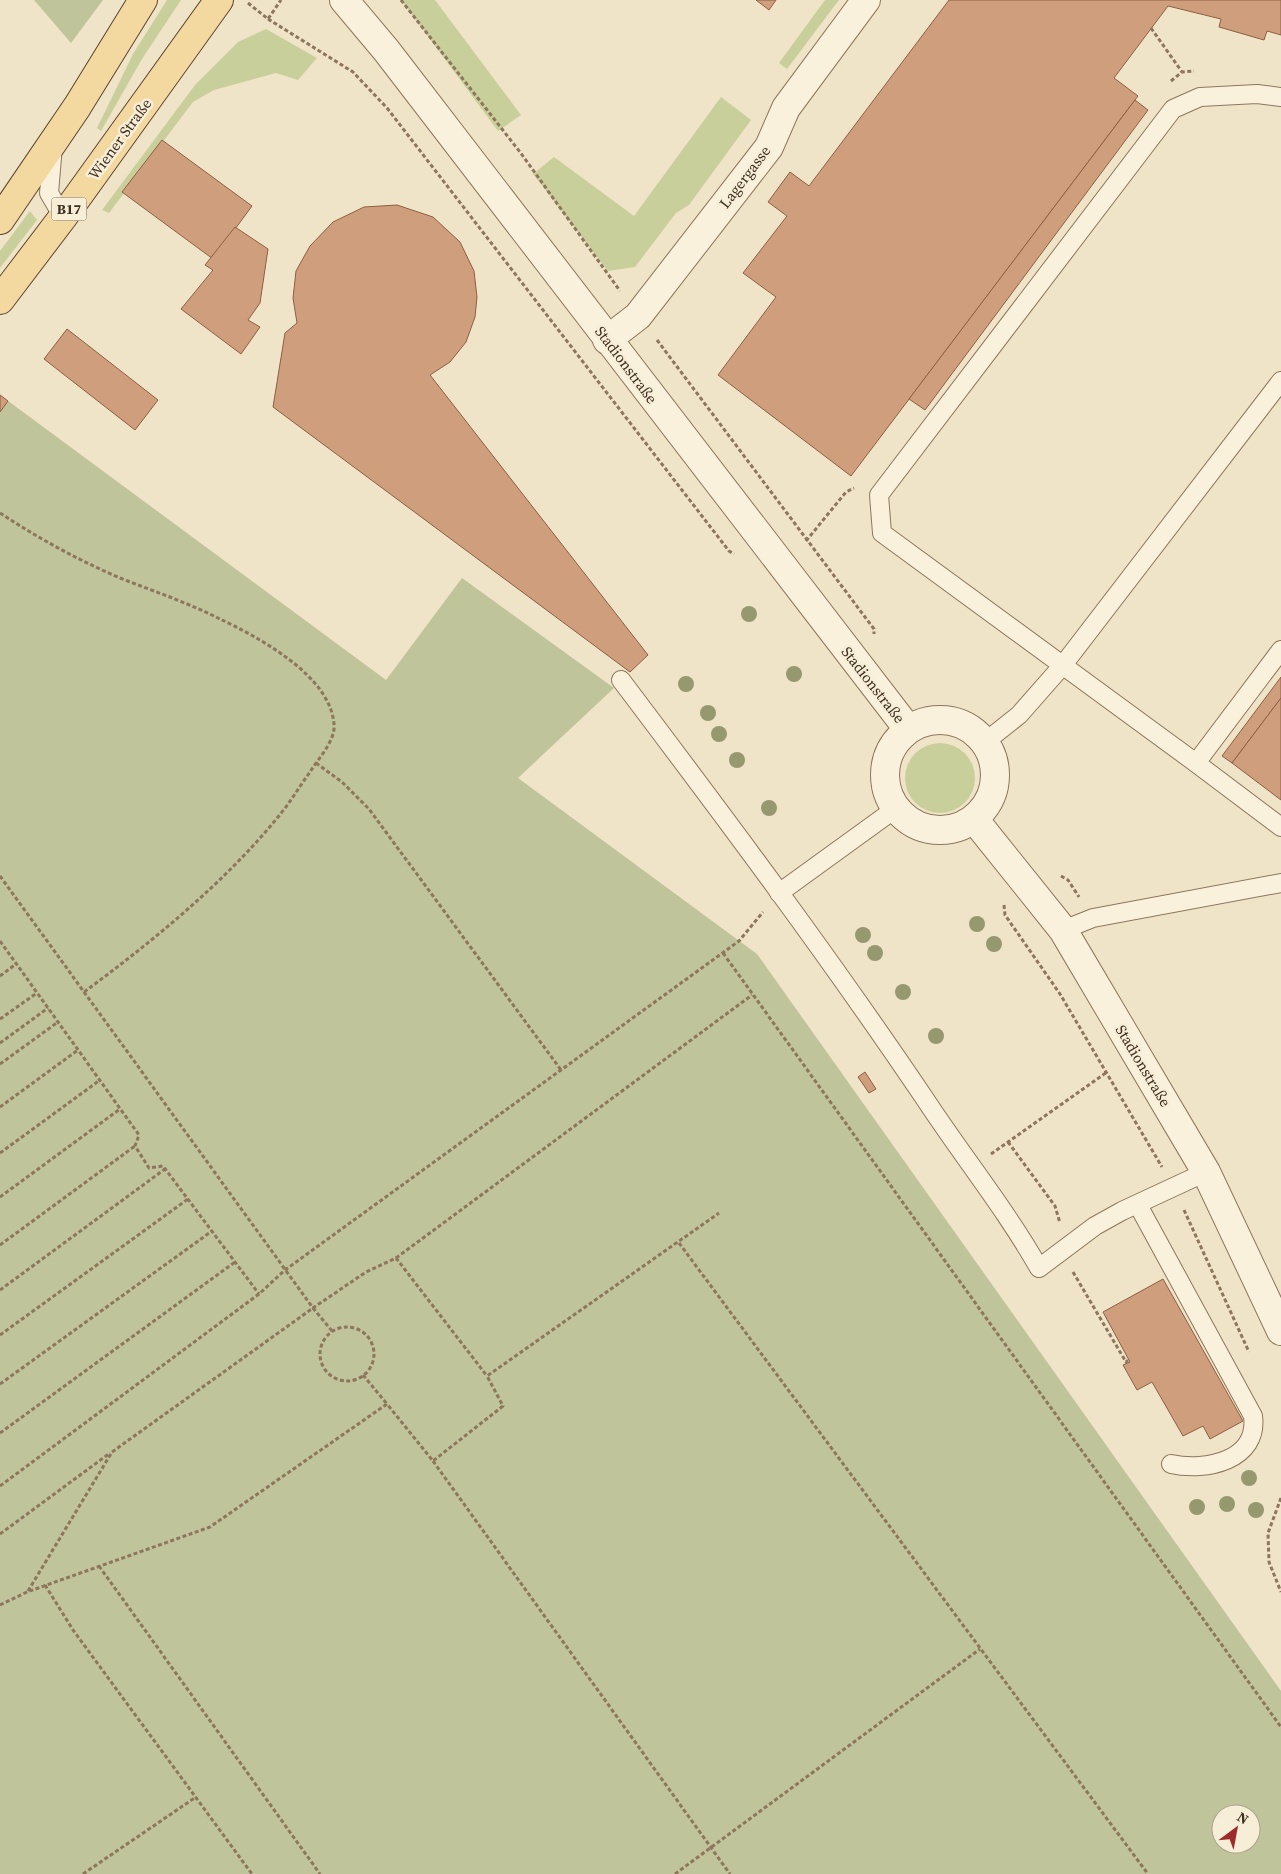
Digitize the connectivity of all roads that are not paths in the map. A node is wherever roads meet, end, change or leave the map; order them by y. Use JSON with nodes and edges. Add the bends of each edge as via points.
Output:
{"nodes":[{"id":1,"x":143,"y":0,"type":"edge"},
{"id":2,"x":219,"y":0,"type":"edge"},
{"id":3,"x":344,"y":0,"type":"edge"},
{"id":4,"x":866,"y":0,"type":"edge"},
{"id":5,"x":1281,"y":98,"type":"edge"},
{"id":6,"x":53,"y":143,"type":"junction"},
{"id":7,"x":63,"y":217,"type":"junction"},
{"id":8,"x":0,"y":220,"type":"edge"},
{"id":9,"x":0,"y":300,"type":"edge"},
{"id":10,"x":607,"y":340,"type":"junction"},
{"id":11,"x":1281,"y":381,"type":"edge"},
{"id":12,"x":1281,"y":650,"type":"edge"},
{"id":13,"x":1063,"y":665,"type":"junction"},
{"id":14,"x":621,"y":680,"type":"dead end"},
{"id":15,"x":908,"y":729,"type":"junction"},
{"id":16,"x":985,"y":742,"type":"junction"},
{"id":17,"x":1196,"y":763,"type":"junction"},
{"id":18,"x":895,"y":809,"type":"junction"},
{"id":19,"x":974,"y":819,"type":"junction"},
{"id":20,"x":1281,"y":827,"type":"edge"},
{"id":21,"x":1281,"y":883,"type":"edge"},
{"id":22,"x":780,"y":893,"type":"junction"},
{"id":23,"x":1063,"y":930,"type":"junction"},
{"id":24,"x":1206,"y":1172,"type":"junction"},
{"id":25,"x":1138,"y":1205,"type":"junction"},
{"id":26,"x":1281,"y":1331,"type":"edge"},
{"id":27,"x":1172,"y":1464,"type":"dead end"}],
"edges":[{"from":1,"to":6,"type":"main road"},
{"from":2,"to":7,"type":"main road","name":"Wiener Straße","number":"B17"},
{"from":3,"to":10,"type":"street","name":"Stadionstraße"},
{"from":4,"to":10,"type":"street","name":"Lagergasse","via":[[786,108],[769,147],[638,316]]},
{"from":5,"to":13,"type":"lane","via":[[1257,94],[1200,98],[1173,109],[879,495],[882,533]]},
{"from":6,"to":7,"type":"lane","via":[[49,193]]},
{"from":6,"to":8,"type":"main road"},
{"from":7,"to":9,"type":"main road","name":"Wiener Straße","number":"B17"},
{"from":10,"to":15,"type":"street","name":"Stadionstraße"},
{"from":11,"to":13,"type":"lane"},
{"from":12,"to":17,"type":"lane"},
{"from":13,"to":16,"type":"lane","via":[[1019,715]]},
{"from":13,"to":17,"type":"lane"},
{"from":14,"to":22,"type":"lane"},
{"from":15,"to":16,"type":"street","name":"Stadionstraße","via":[[925,721],[947,720],[970,728]]},
{"from":15,"to":18,"type":"street","name":"Stadionstraße","via":[[892,746],[885,765],[886,788]]},
{"from":16,"to":19,"type":"street","name":"Stadionstraße","via":[[994,763],[995,785],[986,806]]},
{"from":17,"to":20,"type":"lane"},
{"from":18,"to":19,"type":"street","via":[[908,820],[932,830],[956,828]]},
{"from":18,"to":22,"type":"lane"},
{"from":19,"to":23,"type":"street","name":"Stadionstraße"},
{"from":21,"to":23,"type":"lane","via":[[1093,918]]},
{"from":22,"to":25,"type":"lane","via":[[1018,1230],[1039,1268],[1095,1226]]},
{"from":23,"to":24,"type":"street","name":"Stadionstraße"},
{"from":24,"to":25,"type":"lane"},
{"from":24,"to":26,"type":"street","name":"Stadionstraße"},
{"from":25,"to":27,"type":"lane","via":[[1253,1416],[1255,1428],[1251,1440],[1238,1454],[1211,1464],[1186,1467]]}]}
